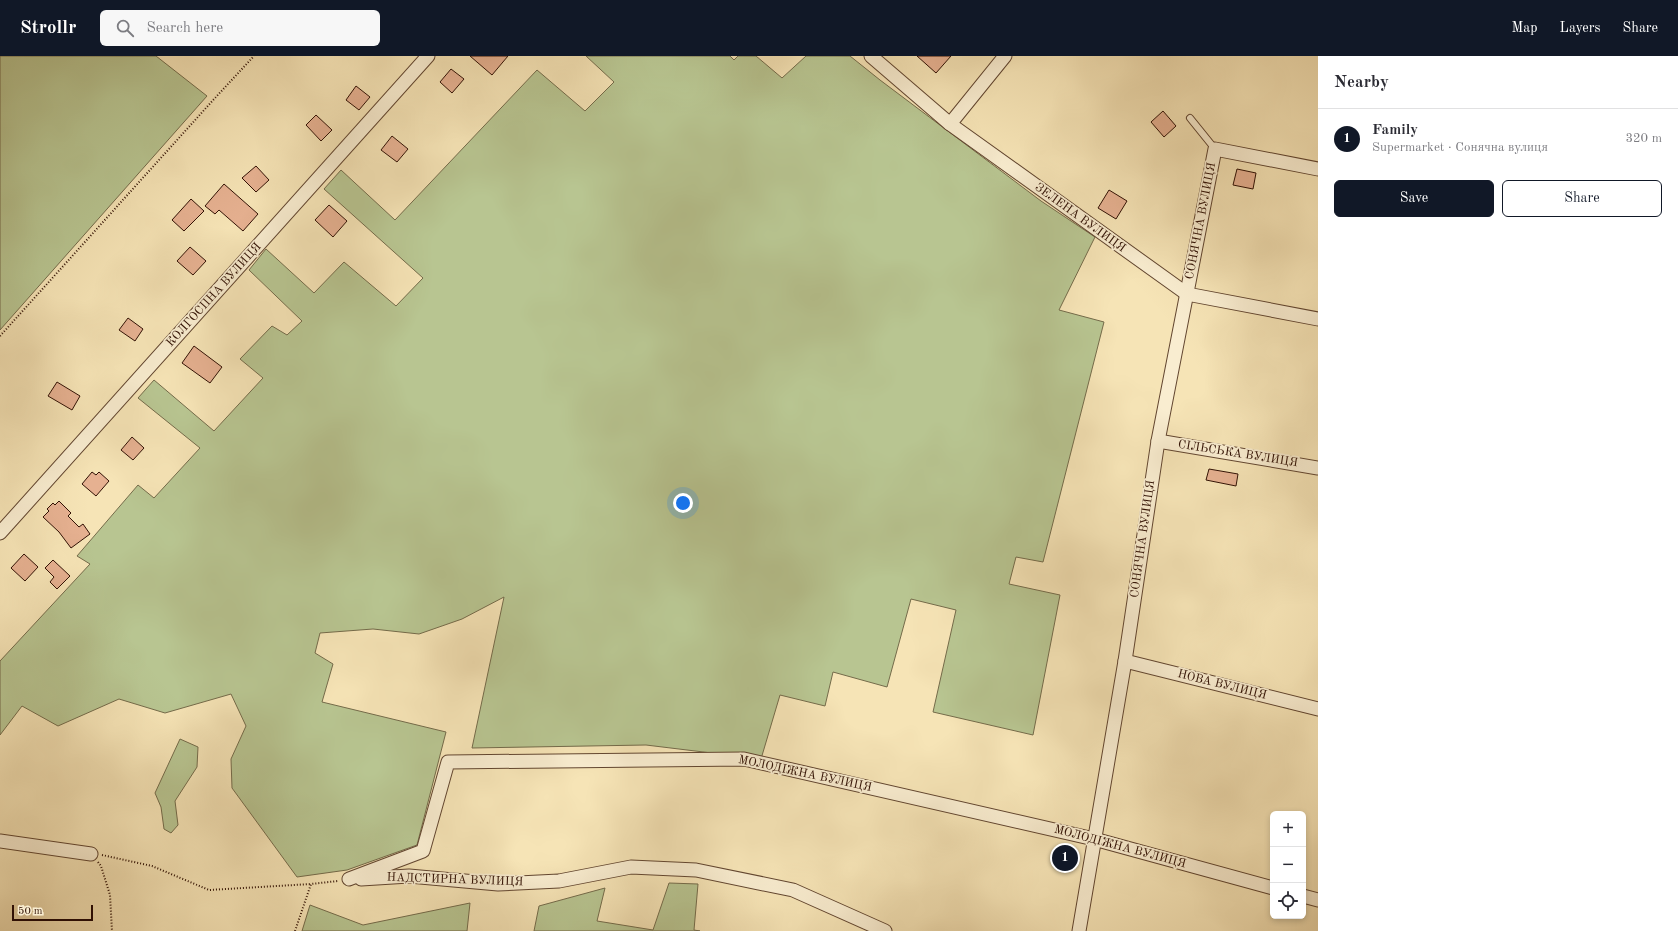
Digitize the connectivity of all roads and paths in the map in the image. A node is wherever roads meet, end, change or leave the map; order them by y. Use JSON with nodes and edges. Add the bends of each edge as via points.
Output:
{"nodes":[{"id":1,"x":254,"y":56,"type":"edge"},
{"id":2,"x":428,"y":56,"type":"edge"},
{"id":3,"x":871,"y":56,"type":"edge"},
{"id":4,"x":1005,"y":56,"type":"edge"},
{"id":5,"x":1190,"y":118,"type":"dead end"},
{"id":6,"x":950,"y":124,"type":"junction"},
{"id":7,"x":1215,"y":149,"type":"junction"},
{"id":8,"x":1318,"y":169,"type":"edge"},
{"id":9,"x":1187,"y":294,"type":"junction"},
{"id":10,"x":1318,"y":319,"type":"edge"},
{"id":11,"x":0,"y":336,"type":"edge"},
{"id":12,"x":1158,"y":441,"type":"junction"},
{"id":13,"x":1318,"y":468,"type":"edge"},
{"id":14,"x":0,"y":533,"type":"edge"},
{"id":15,"x":1126,"y":661,"type":"junction"},
{"id":16,"x":1318,"y":709,"type":"edge"},
{"id":17,"x":1094,"y":839,"type":"junction"},
{"id":18,"x":0,"y":841,"type":"edge"},
{"id":19,"x":91,"y":854,"type":"junction"},
{"id":20,"x":349,"y":879,"type":"junction"},
{"id":21,"x":311,"y":884,"type":"junction"},
{"id":22,"x":1270,"y":887,"type":"edge"},
{"id":23,"x":1306,"y":897,"type":"edge"},
{"id":24,"x":1318,"y":900,"type":"edge"},
{"id":25,"x":112,"y":931,"type":"edge"},
{"id":26,"x":295,"y":931,"type":"edge"},
{"id":27,"x":885,"y":931,"type":"edge"},
{"id":28,"x":1079,"y":931,"type":"edge"}],
"edges":[{"from":1,"to":11,"type":"path"},
{"from":2,"to":14,"type":"street","name":"КОЛГОСПНА ВУЛИЦЯ"},
{"from":3,"to":6,"type":"street","name":"ЗЕЛЕНА ВУЛИЦЯ"},
{"from":4,"to":6,"type":"street"},
{"from":5,"to":7,"type":"lane"},
{"from":6,"to":9,"type":"street","name":"ЗЕЛЕНА ВУЛИЦЯ"},
{"from":7,"to":8,"type":"street"},
{"from":7,"to":9,"type":"street","name":"СОНЯЧНА ВУЛИЦЯ"},
{"from":9,"to":10,"type":"street","name":"ЗЕЛЕНА ВУЛИЦЯ"},
{"from":9,"to":12,"type":"street","name":"СОНЯЧНА ВУЛИЦЯ"},
{"from":12,"to":13,"type":"street","name":"СІЛЬСЬКА ВУЛИЦЯ"},
{"from":12,"to":15,"type":"street","name":"СОНЯЧНА ВУЛИЦЯ"},
{"from":15,"to":16,"type":"street","name":"НОВА ВУЛИЦЯ"},
{"from":15,"to":17,"type":"street","name":"СОНЯЧНА ВУЛИЦЯ"},
{"from":17,"to":20,"type":"street","name":"МОЛОДІЖНА ВУЛИЦЯ","via":[[744,759],[448,762],[423,851]]},
{"from":17,"to":22,"type":"street","name":"МОЛОДІЖНА ВУЛИЦЯ"},
{"from":17,"to":28,"type":"street","name":"СОНЯЧНА ВУЛИЦЯ"},
{"from":18,"to":19,"type":"street"},
{"from":19,"to":21,"type":"path","via":[[152,866],[208,890]]},
{"from":19,"to":25,"type":"path","via":[[101,866],[110,895]]},
{"from":20,"to":21,"type":"path"},
{"from":20,"to":27,"type":"street","name":"НАДСТИРНА ВУЛИЦЯ","via":[[410,876],[498,884],[559,881],[631,867],[696,870],[793,890]]},
{"from":21,"to":26,"type":"path"},
{"from":23,"to":24,"type":"street"}]}
